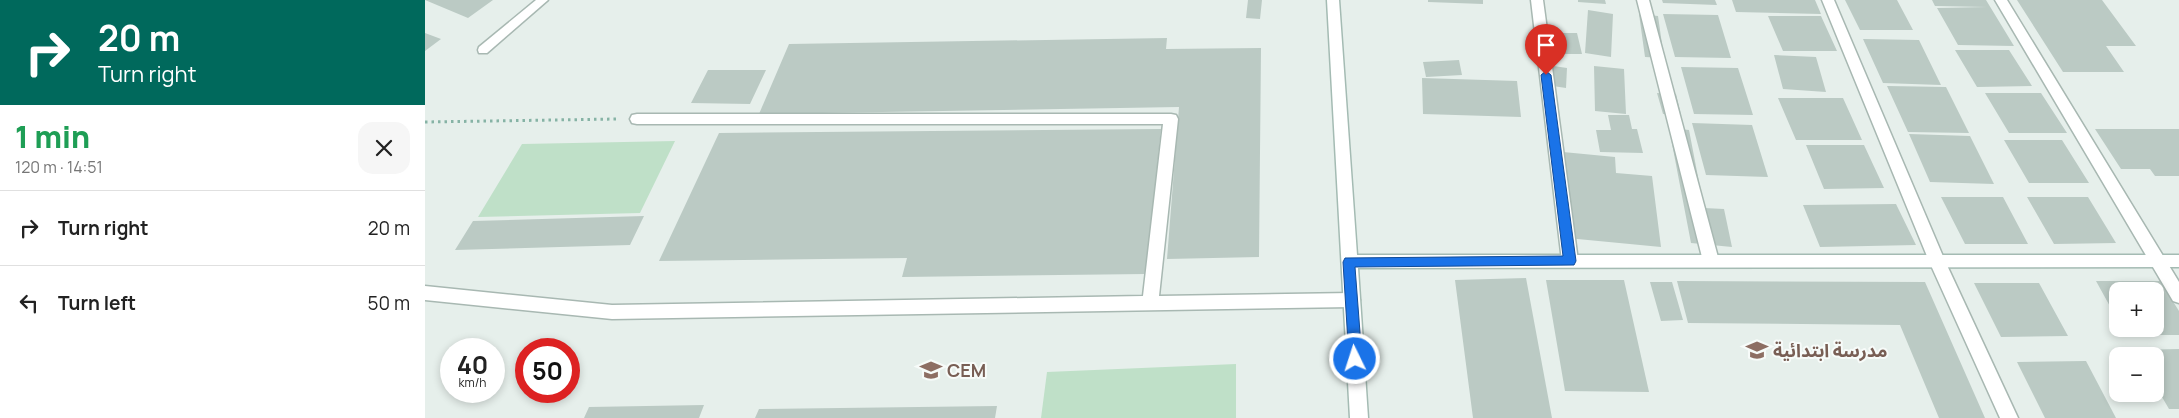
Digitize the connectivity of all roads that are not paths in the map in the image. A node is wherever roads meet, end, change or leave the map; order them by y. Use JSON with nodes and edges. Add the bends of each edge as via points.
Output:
{"nodes":[{"id":1,"x":543,"y":0,"type":"edge"},
{"id":2,"x":1333,"y":0,"type":"edge"},
{"id":3,"x":1537,"y":0,"type":"edge"},
{"id":4,"x":1643,"y":0,"type":"edge"},
{"id":5,"x":1828,"y":0,"type":"edge"},
{"id":6,"x":2001,"y":0,"type":"edge"},
{"id":7,"x":483,"y":50,"type":"dead end"},
{"id":8,"x":637,"y":118,"type":"road end"},
{"id":9,"x":1570,"y":261,"type":"junction"},
{"id":10,"x":1711,"y":261,"type":"junction"},
{"id":11,"x":1937,"y":261,"type":"junction"},
{"id":12,"x":2157,"y":261,"type":"junction"},
{"id":13,"x":2179,"y":261,"type":"edge"},
{"id":14,"x":1349,"y":262,"type":"junction"},
{"id":15,"x":425,"y":292,"type":"edge"},
{"id":16,"x":2179,"y":296,"type":"edge"},
{"id":17,"x":1352,"y":300,"type":"junction"},
{"id":18,"x":1150,"y":302,"type":"junction"},
{"id":19,"x":1359,"y":418,"type":"edge"},
{"id":20,"x":2009,"y":418,"type":"edge"}],
"edges":[{"from":1,"to":7,"type":"lane"},
{"from":2,"to":14,"type":"street"},
{"from":3,"to":9,"type":"street"},
{"from":4,"to":10,"type":"street"},
{"from":5,"to":11,"type":"street"},
{"from":6,"to":12,"type":"street"},
{"from":8,"to":18,"type":"street","via":[[1171,119]]},
{"from":9,"to":10,"type":"street"},
{"from":9,"to":14,"type":"street"},
{"from":10,"to":11,"type":"street"},
{"from":11,"to":12,"type":"street"},
{"from":11,"to":20,"type":"street"},
{"from":12,"to":13,"type":"street"},
{"from":12,"to":16,"type":"street"},
{"from":14,"to":17,"type":"street"},
{"from":15,"to":18,"type":"street","via":[[612,312]]},
{"from":17,"to":18,"type":"street"},
{"from":17,"to":19,"type":"street"}]}
